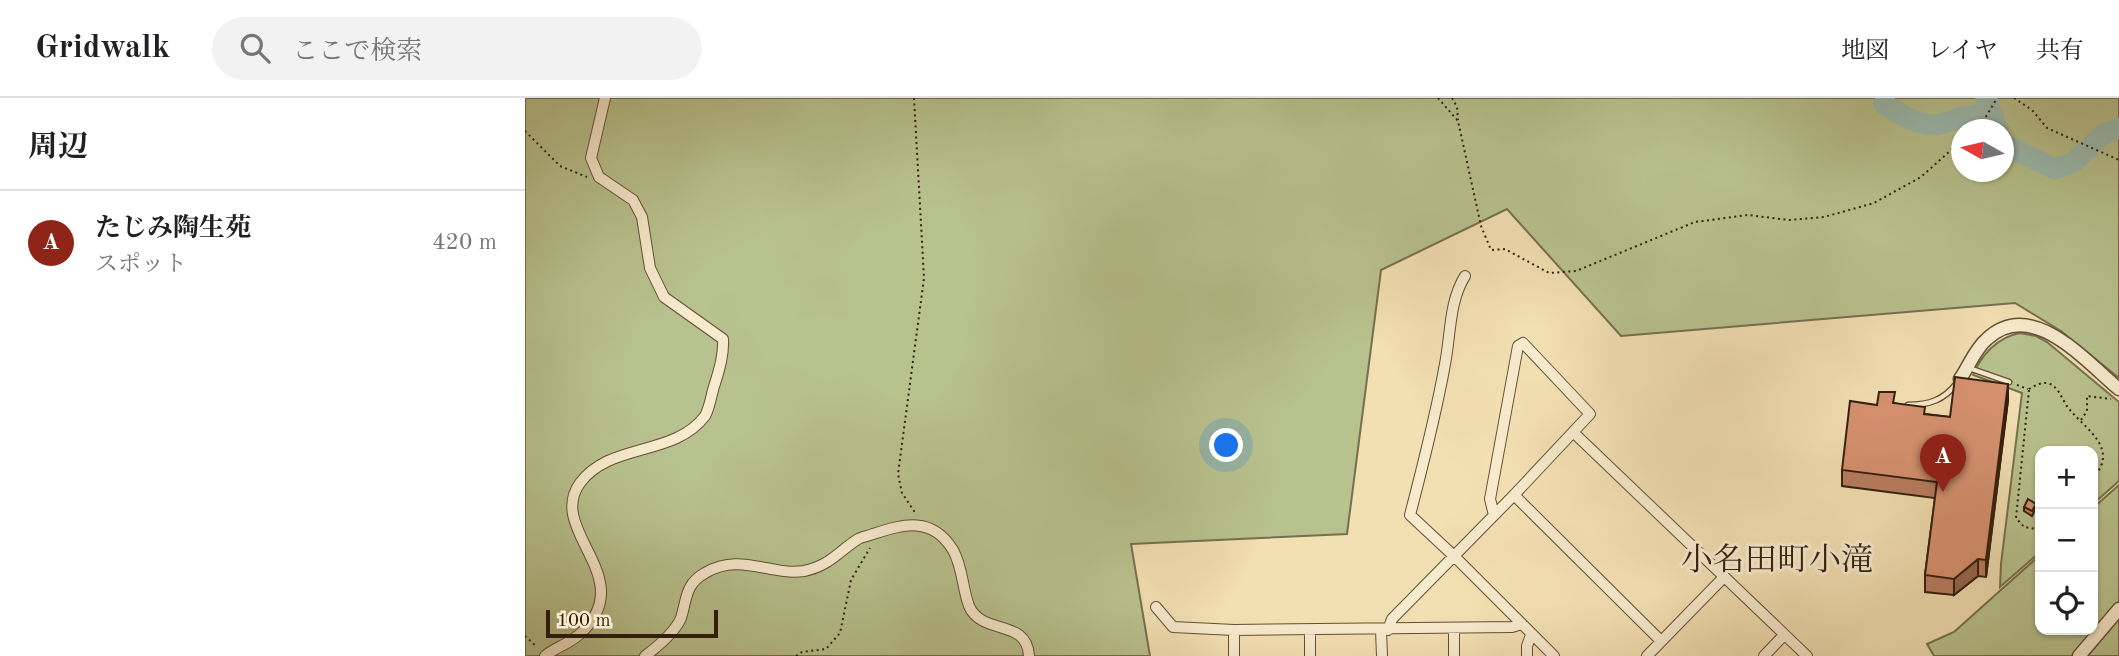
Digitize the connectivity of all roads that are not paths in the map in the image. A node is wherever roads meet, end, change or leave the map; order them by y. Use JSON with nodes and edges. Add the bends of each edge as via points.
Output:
{"nodes":[{"id":1,"x":605,"y":98,"type":"edge"},
{"id":2,"x":1465,"y":276,"type":"dead end"},
{"id":3,"x":1968,"y":367,"type":"junction"},
{"id":4,"x":1960,"y":379,"type":"joint"},
{"id":5,"x":2009,"y":382,"type":"edge"},
{"id":6,"x":2117,"y":394,"type":"edge"},
{"id":7,"x":1898,"y":405,"type":"edge"},
{"id":8,"x":1574,"y":433,"type":"junction"},
{"id":9,"x":1514,"y":495,"type":"junction"},
{"id":10,"x":1494,"y":514,"type":"junction"},
{"id":11,"x":1454,"y":556,"type":"junction"},
{"id":12,"x":1724,"y":577,"type":"junction"},
{"id":13,"x":1156,"y":607,"type":"dead end"},
{"id":14,"x":2119,"y":609,"type":"edge"},
{"id":15,"x":1522,"y":624,"type":"junction"},
{"id":16,"x":1454,"y":628,"type":"junction"},
{"id":17,"x":1234,"y":630,"type":"junction"},
{"id":18,"x":1310,"y":630,"type":"junction"},
{"id":19,"x":1385,"y":630,"type":"junction"},
{"id":20,"x":1531,"y":635,"type":"junction"},
{"id":21,"x":1784,"y":635,"type":"junction"},
{"id":22,"x":1661,"y":641,"type":"junction"},
{"id":23,"x":544,"y":656,"type":"edge"},
{"id":24,"x":645,"y":656,"type":"edge"},
{"id":25,"x":1029,"y":656,"type":"edge"},
{"id":26,"x":1234,"y":656,"type":"edge"},
{"id":27,"x":1310,"y":656,"type":"edge"},
{"id":28,"x":1382,"y":656,"type":"edge"},
{"id":29,"x":1454,"y":656,"type":"edge"},
{"id":30,"x":1527,"y":656,"type":"edge"},
{"id":31,"x":1554,"y":656,"type":"edge"},
{"id":32,"x":1647,"y":656,"type":"edge"},
{"id":33,"x":1764,"y":656,"type":"edge"},
{"id":34,"x":1807,"y":656,"type":"edge"},
{"id":35,"x":2079,"y":656,"type":"edge"}],
"edges":[{"from":1,"to":23,"type":"street","via":[[591,158],[599,177],[633,200],[642,217],[650,268],[664,297],[723,338],[724,354],[705,415],[698,422],[683,435],[652,448],[603,461],[580,482],[573,518],[595,563],[601,589],[597,610],[585,629]]},
{"from":2,"to":11,"type":"street","via":[[1455,292],[1439,395],[1410,515]]},
{"from":3,"to":4,"type":"street"},
{"from":3,"to":5,"type":"lane"},
{"from":3,"to":6,"type":"street","via":[[1994,333],[2014,325],[2032,325],[2051,333]]},
{"from":4,"to":7,"type":"lane","via":[[1941,398],[1925,405]]},
{"from":8,"to":9,"type":"street"},
{"from":8,"to":10,"type":"street","via":[[1590,414],[1523,343],[1518,346],[1490,499]]},
{"from":8,"to":12,"type":"street"},
{"from":9,"to":10,"type":"street"},
{"from":9,"to":22,"type":"street"},
{"from":10,"to":11,"type":"street"},
{"from":11,"to":15,"type":"street"},
{"from":11,"to":19,"type":"street"},
{"from":12,"to":21,"type":"street"},
{"from":12,"to":22,"type":"street"},
{"from":13,"to":17,"type":"street","via":[[1173,627]]},
{"from":14,"to":35,"type":"street"},
{"from":15,"to":16,"type":"street"},
{"from":15,"to":20,"type":"street"},
{"from":16,"to":19,"type":"street"},
{"from":16,"to":29,"type":"street"},
{"from":17,"to":18,"type":"street"},
{"from":17,"to":26,"type":"street"},
{"from":18,"to":19,"type":"street"},
{"from":18,"to":27,"type":"street"},
{"from":19,"to":28,"type":"street"},
{"from":20,"to":30,"type":"street"},
{"from":20,"to":31,"type":"street"},
{"from":21,"to":33,"type":"street"},
{"from":21,"to":34,"type":"street"},
{"from":22,"to":32,"type":"street"},
{"from":24,"to":25,"type":"street","via":[[680,620],[687,590],[702,574],[722,565],[748,564],[803,571],[827,564],[859,539],[909,524],[925,527],[946,541],[962,570],[974,614],[1021,636]]}]}
